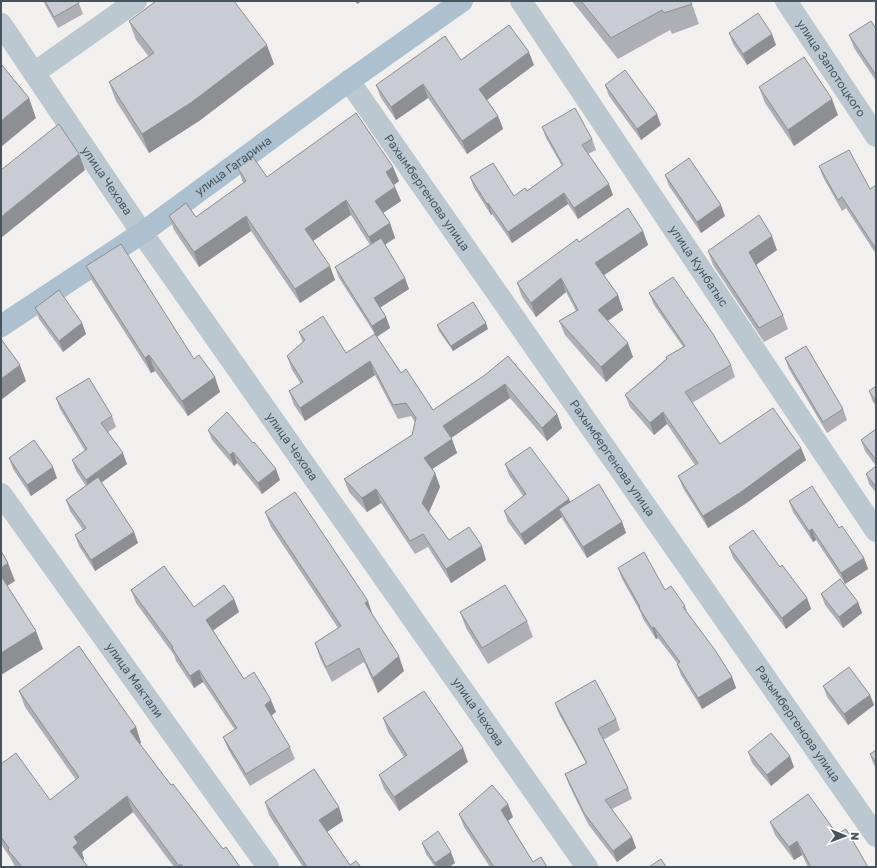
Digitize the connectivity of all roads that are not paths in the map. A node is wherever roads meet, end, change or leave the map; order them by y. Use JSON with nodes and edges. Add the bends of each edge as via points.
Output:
{"nodes":[{"id":1,"x":136,"y":1,"type":"edge"},
{"id":2,"x":462,"y":1,"type":"edge"},
{"id":3,"x":520,"y":1,"type":"edge"},
{"id":4,"x":786,"y":1,"type":"edge"},
{"id":5,"x":1,"y":24,"type":"edge"},
{"id":6,"x":8,"y":49,"type":"edge"},
{"id":7,"x":34,"y":73,"type":"junction"},
{"id":8,"x":349,"y":80,"type":"junction"},
{"id":9,"x":876,"y":136,"type":"edge"},
{"id":10,"x":142,"y":233,"type":"junction"},
{"id":11,"x":1,"y":326,"type":"edge"},
{"id":12,"x":1,"y":494,"type":"edge"},
{"id":13,"x":876,"y":531,"type":"edge"},
{"id":14,"x":876,"y":836,"type":"edge"},
{"id":15,"x":268,"y":867,"type":"edge"},
{"id":16,"x":587,"y":867,"type":"edge"}],
"edges":[{"from":1,"to":7,"type":"street"},
{"from":2,"to":8,"type":"main road","name":"улица Гагарина"},
{"from":3,"to":13,"type":"street","name":"улица Кунбатыс"},
{"from":4,"to":9,"type":"street","name":"улица Запотоцкого"},
{"from":5,"to":6,"type":"street","name":"улица Чехова"},
{"from":6,"to":7,"type":"street","name":"улица Чехова"},
{"from":7,"to":10,"type":"street","name":"улица Чехова"},
{"from":8,"to":10,"type":"main road","name":"улица Гагарина"},
{"from":8,"to":14,"type":"street","name":"Рахымбергенова улица"},
{"from":10,"to":11,"type":"main road","name":"улица Гагарина"},
{"from":10,"to":16,"type":"street","name":"улица Чехова"},
{"from":12,"to":15,"type":"street","name":"улица Мактали"}]}
